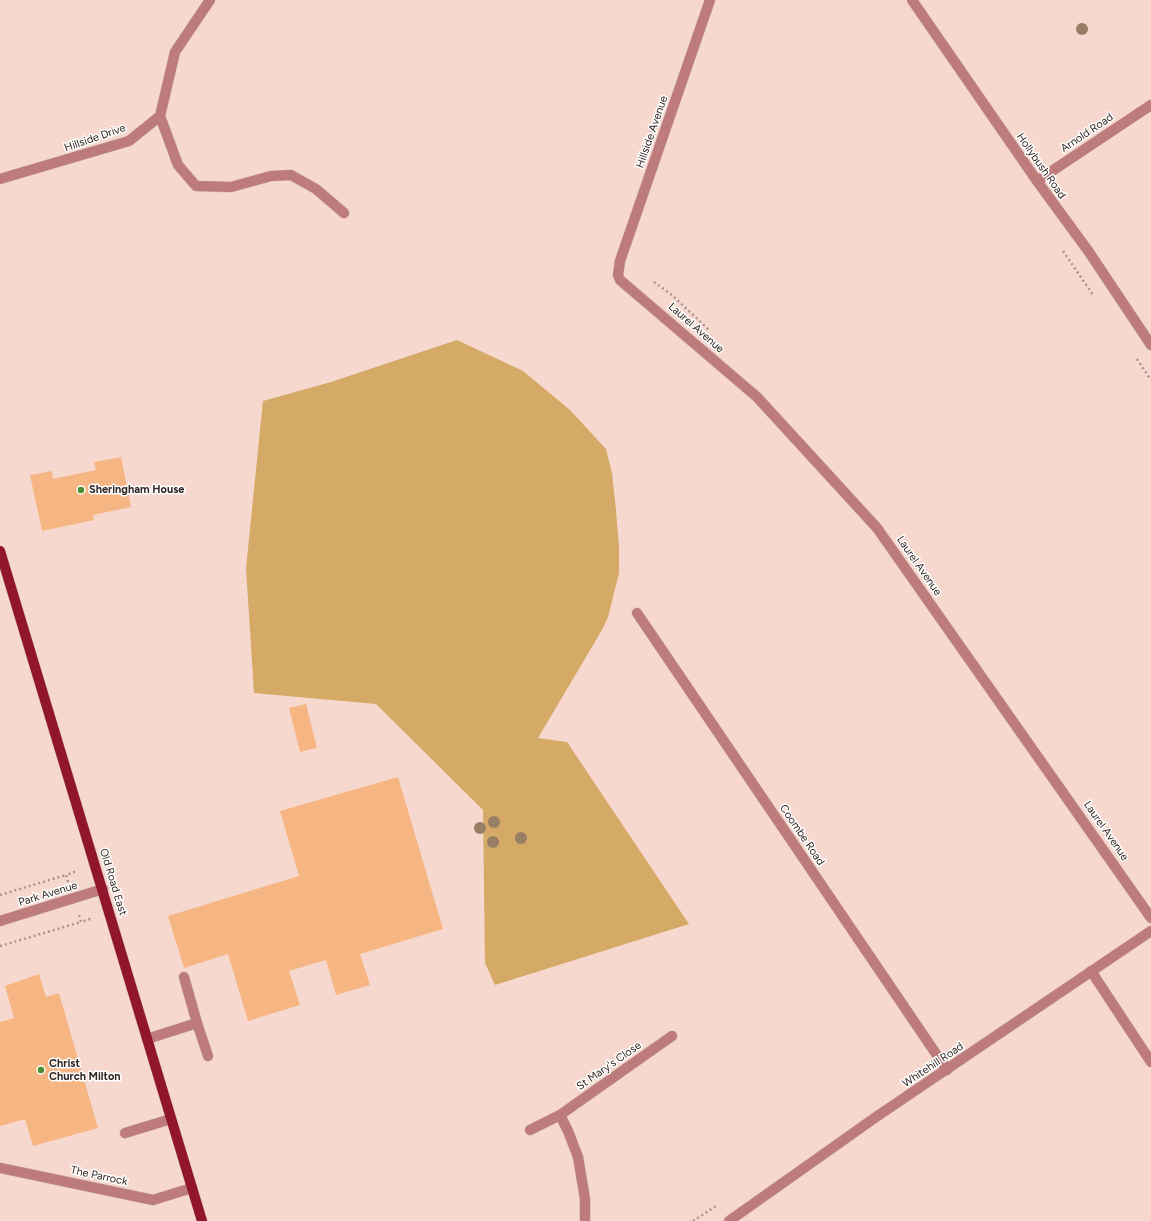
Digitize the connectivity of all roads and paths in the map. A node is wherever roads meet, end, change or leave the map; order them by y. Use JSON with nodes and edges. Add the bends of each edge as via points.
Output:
{"nodes":[{"id":1,"x":210,"y":0,"type":"edge"},
{"id":2,"x":710,"y":0,"type":"edge"},
{"id":3,"x":912,"y":0,"type":"edge"},
{"id":4,"x":1151,"y":105,"type":"edge"},
{"id":5,"x":160,"y":116,"type":"junction"},
{"id":6,"x":0,"y":179,"type":"edge"},
{"id":7,"x":1037,"y":182,"type":"junction"},
{"id":8,"x":344,"y":213,"type":"dead end"},
{"id":9,"x":618,"y":273,"type":"joint"},
{"id":10,"x":650,"y":279,"type":"dead end"},
{"id":11,"x":713,"y":333,"type":"dead end"},
{"id":12,"x":1151,"y":344,"type":"edge"},
{"id":13,"x":0,"y":551,"type":"edge"},
{"id":14,"x":637,"y":613,"type":"dead end"},
{"id":15,"x":66,"y":875,"type":"dead end"},
{"id":16,"x":103,"y":889,"type":"junction"},
{"id":17,"x":0,"y":894,"type":"edge"},
{"id":18,"x":1151,"y":918,"type":"edge"},
{"id":19,"x":0,"y":921,"type":"edge"},
{"id":20,"x":81,"y":922,"type":"dead end"},
{"id":21,"x":1151,"y":931,"type":"edge"},
{"id":22,"x":0,"y":946,"type":"edge"},
{"id":23,"x":1090,"y":971,"type":"junction"},
{"id":24,"x":184,"y":976,"type":"dead end"},
{"id":25,"x":197,"y":1023,"type":"junction"},
{"id":26,"x":672,"y":1036,"type":"dead end"},
{"id":27,"x":147,"y":1039,"type":"junction"},
{"id":28,"x":208,"y":1056,"type":"dead end"},
{"id":29,"x":1151,"y":1062,"type":"edge"},
{"id":30,"x":947,"y":1070,"type":"junction"},
{"id":31,"x":560,"y":1115,"type":"junction"},
{"id":32,"x":171,"y":1119,"type":"junction"},
{"id":33,"x":530,"y":1130,"type":"dead end"},
{"id":34,"x":125,"y":1133,"type":"dead end"},
{"id":35,"x":0,"y":1168,"type":"edge"},
{"id":36,"x":192,"y":1188,"type":"junction"},
{"id":37,"x":202,"y":1221,"type":"edge"},
{"id":38,"x":585,"y":1221,"type":"edge"},
{"id":39,"x":729,"y":1221,"type":"edge"}],
"edges":[{"from":1,"to":5,"type":"street","via":[[175,52]]},
{"from":2,"to":9,"type":"street","name":"Hillside Avenue","via":[[623,251]]},
{"from":3,"to":7,"type":"street","name":"Hollybush Road"},
{"from":4,"to":7,"type":"street","name":"Arnold Road"},
{"from":5,"to":6,"type":"street","name":"Hillside Drive","via":[[129,141]]},
{"from":5,"to":8,"type":"street","via":[[178,165],[196,186],[231,187],[271,176],[291,175],[316,189]]},
{"from":7,"to":12,"type":"street","name":"Hollybush Road","via":[[1089,252]]},
{"from":9,"to":18,"type":"street","name":"Laurel Avenue","via":[[621,282],[646,300],[757,397],[877,528]]},
{"from":10,"to":11,"type":"path"},
{"from":13,"to":16,"type":"main road","name":"Old Road East"},
{"from":14,"to":30,"type":"street","name":"Coombe Road"},
{"from":15,"to":17,"type":"path"},
{"from":16,"to":19,"type":"street","name":"Park Avenue"},
{"from":16,"to":27,"type":"main road","name":"Old Road East"},
{"from":20,"to":22,"type":"path"},
{"from":21,"to":23,"type":"street","name":"Whitehill Road"},
{"from":23,"to":29,"type":"street"},
{"from":23,"to":30,"type":"street","name":"Whitehill Road"},
{"from":24,"to":25,"type":"street"},
{"from":25,"to":27,"type":"street"},
{"from":25,"to":28,"type":"street"},
{"from":26,"to":31,"type":"street","name":"St Mary's Close"},
{"from":27,"to":32,"type":"main road","name":"Old Road East"},
{"from":30,"to":39,"type":"street","name":"Whitehill Road"},
{"from":31,"to":33,"type":"street","name":"St Mary's Close"},
{"from":31,"to":38,"type":"street","via":[[578,1157],[585,1199]]},
{"from":32,"to":34,"type":"street"},
{"from":32,"to":36,"type":"main road","name":"Old Road East"},
{"from":35,"to":36,"type":"street","name":"The Parrock","via":[[153,1200]]},
{"from":36,"to":37,"type":"main road","name":"Old Road East"}]}
